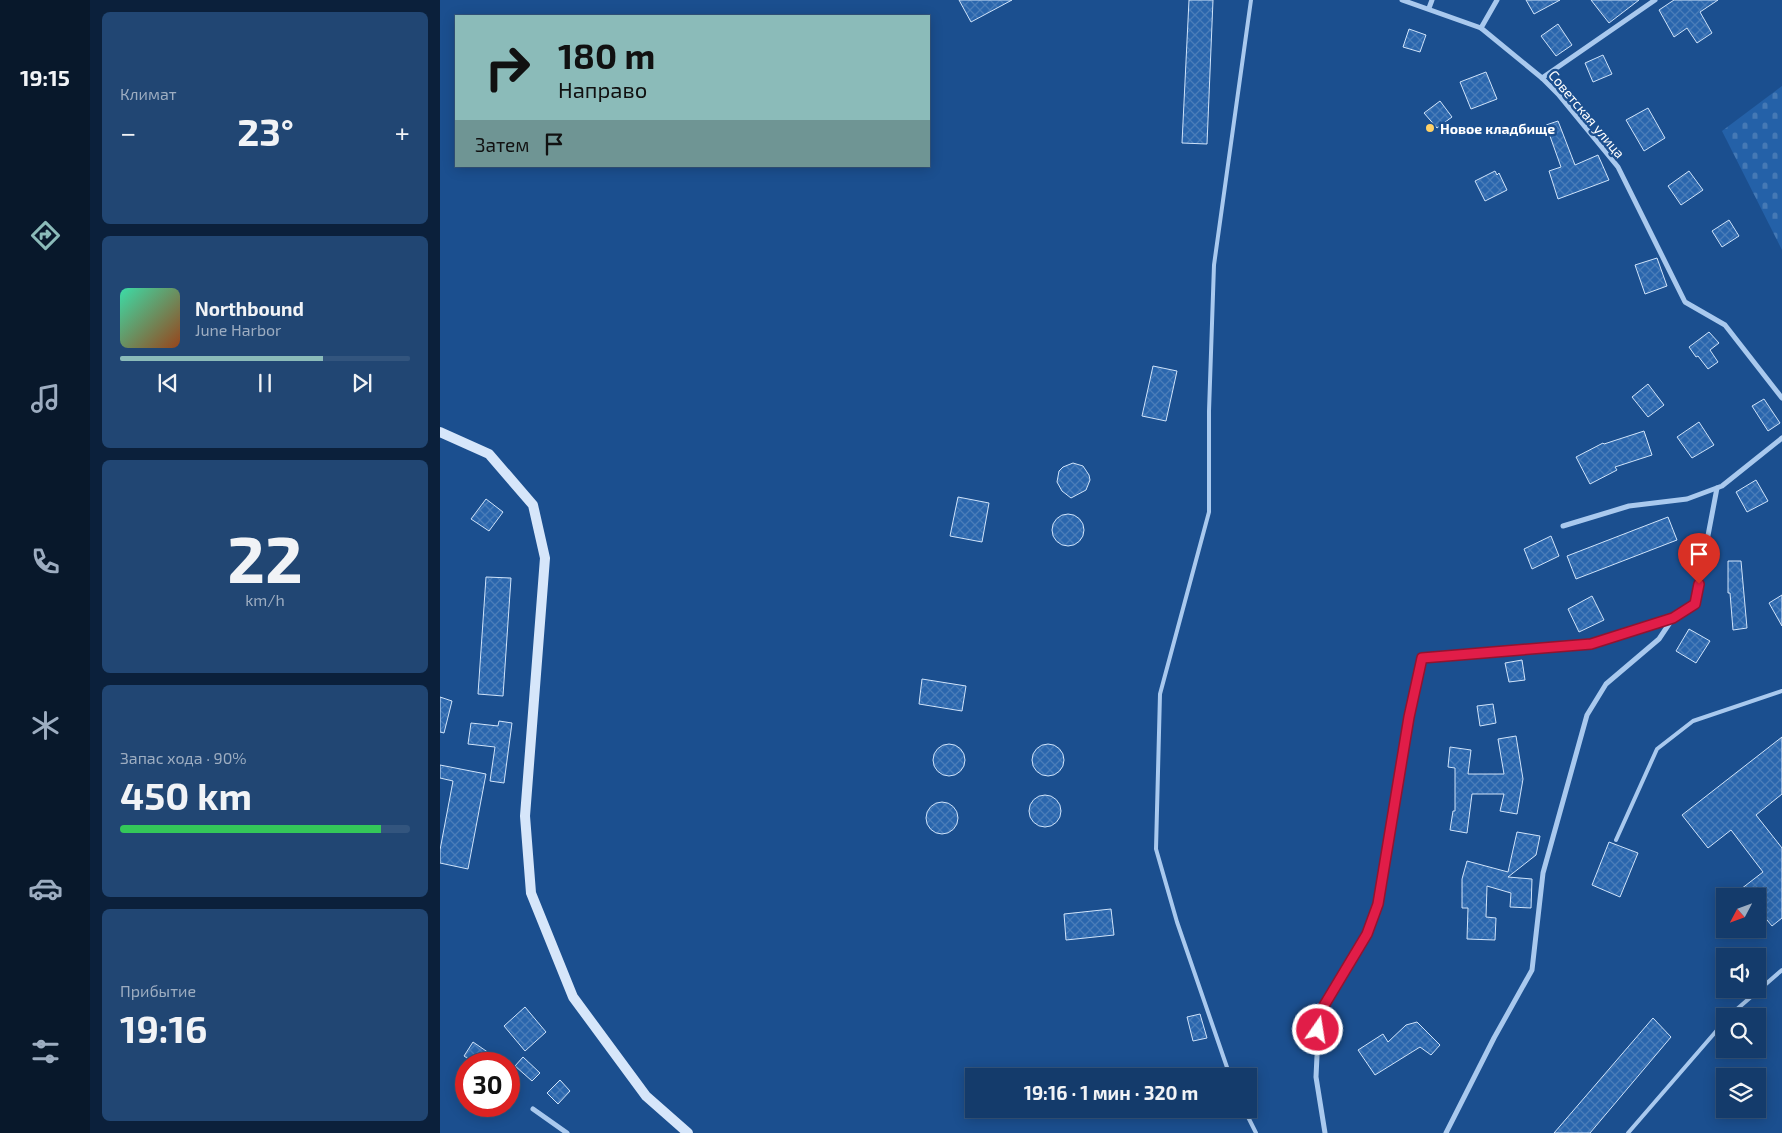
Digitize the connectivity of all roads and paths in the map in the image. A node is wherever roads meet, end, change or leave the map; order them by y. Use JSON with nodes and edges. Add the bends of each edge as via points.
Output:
{"nodes":[{"id":1,"x":1251,"y":0,"type":"edge"},
{"id":2,"x":1402,"y":0,"type":"edge"},
{"id":3,"x":1432,"y":0,"type":"edge"},
{"id":4,"x":1497,"y":0,"type":"edge"},
{"id":5,"x":1655,"y":0,"type":"edge"},
{"id":6,"x":1429,"y":8,"type":"junction"},
{"id":7,"x":1481,"y":28,"type":"junction"},
{"id":8,"x":1542,"y":78,"type":"junction"},
{"id":9,"x":1782,"y":384,"type":"edge"},
{"id":10,"x":1776,"y":389,"type":"junction"},
{"id":11,"x":1782,"y":398,"type":"edge"},
{"id":12,"x":440,"y":432,"type":"edge"},
{"id":13,"x":1782,"y":438,"type":"edge"},
{"id":14,"x":1717,"y":488,"type":"junction"},
{"id":15,"x":1563,"y":526,"type":"dead end"},
{"id":16,"x":1673,"y":618,"type":"junction"},
{"id":17,"x":1782,"y":691,"type":"edge"},
{"id":18,"x":1616,"y":840,"type":"dead end"},
{"id":19,"x":1782,"y":970,"type":"edge"},
{"id":20,"x":1738,"y":1008,"type":"edge"},
{"id":21,"x":1716,"y":1031,"type":"edge"},
{"id":22,"x":1227,"y":1068,"type":"edge"},
{"id":23,"x":533,"y":1109,"type":"dead end"},
{"id":24,"x":1248,"y":1118,"type":"edge"},
{"id":25,"x":567,"y":1133,"type":"edge"},
{"id":26,"x":688,"y":1133,"type":"edge"},
{"id":27,"x":1256,"y":1133,"type":"edge"},
{"id":28,"x":1325,"y":1133,"type":"edge"},
{"id":29,"x":1446,"y":1133,"type":"edge"},
{"id":30,"x":1628,"y":1133,"type":"edge"}],
"edges":[{"from":1,"to":22,"type":"lane","via":[[1214,265],[1209,512],[1160,694],[1156,840],[1177,922]]},
{"from":2,"to":6,"type":"street","name":"Советская улица"},
{"from":3,"to":6,"type":"street"},
{"from":4,"to":7,"type":"street"},
{"from":5,"to":8,"type":"street"},
{"from":6,"to":7,"type":"street","name":"Советская улица"},
{"from":7,"to":8,"type":"street","name":"Советская улица"},
{"from":8,"to":10,"type":"street","name":"Советская улица","via":[[1618,167],[1685,302],[1725,325]]},
{"from":9,"to":10,"type":"street"},
{"from":10,"to":11,"type":"street","name":"Советская улица"},
{"from":12,"to":26,"type":"main road","via":[[490,454],[532,505],[545,558],[525,816],[531,893],[573,998],[646,1096]]},
{"from":13,"to":14,"type":"street"},
{"from":14,"to":15,"type":"street","via":[[1687,499],[1628,506]]},
{"from":14,"to":16,"type":"street","via":[[1695,604]]},
{"from":16,"to":28,"type":"street","via":[[1591,644],[1422,658],[1378,904],[1367,934],[1319,1014],[1316,1077]]},
{"from":16,"to":29,"type":"street","via":[[1659,638],[1606,684],[1586,714],[1543,873],[1532,970]]},
{"from":17,"to":18,"type":"lane","via":[[1693,721],[1657,749]]},
{"from":19,"to":20,"type":"lane"},
{"from":21,"to":30,"type":"lane"},
{"from":23,"to":25,"type":"street"},
{"from":24,"to":27,"type":"lane"}]}
